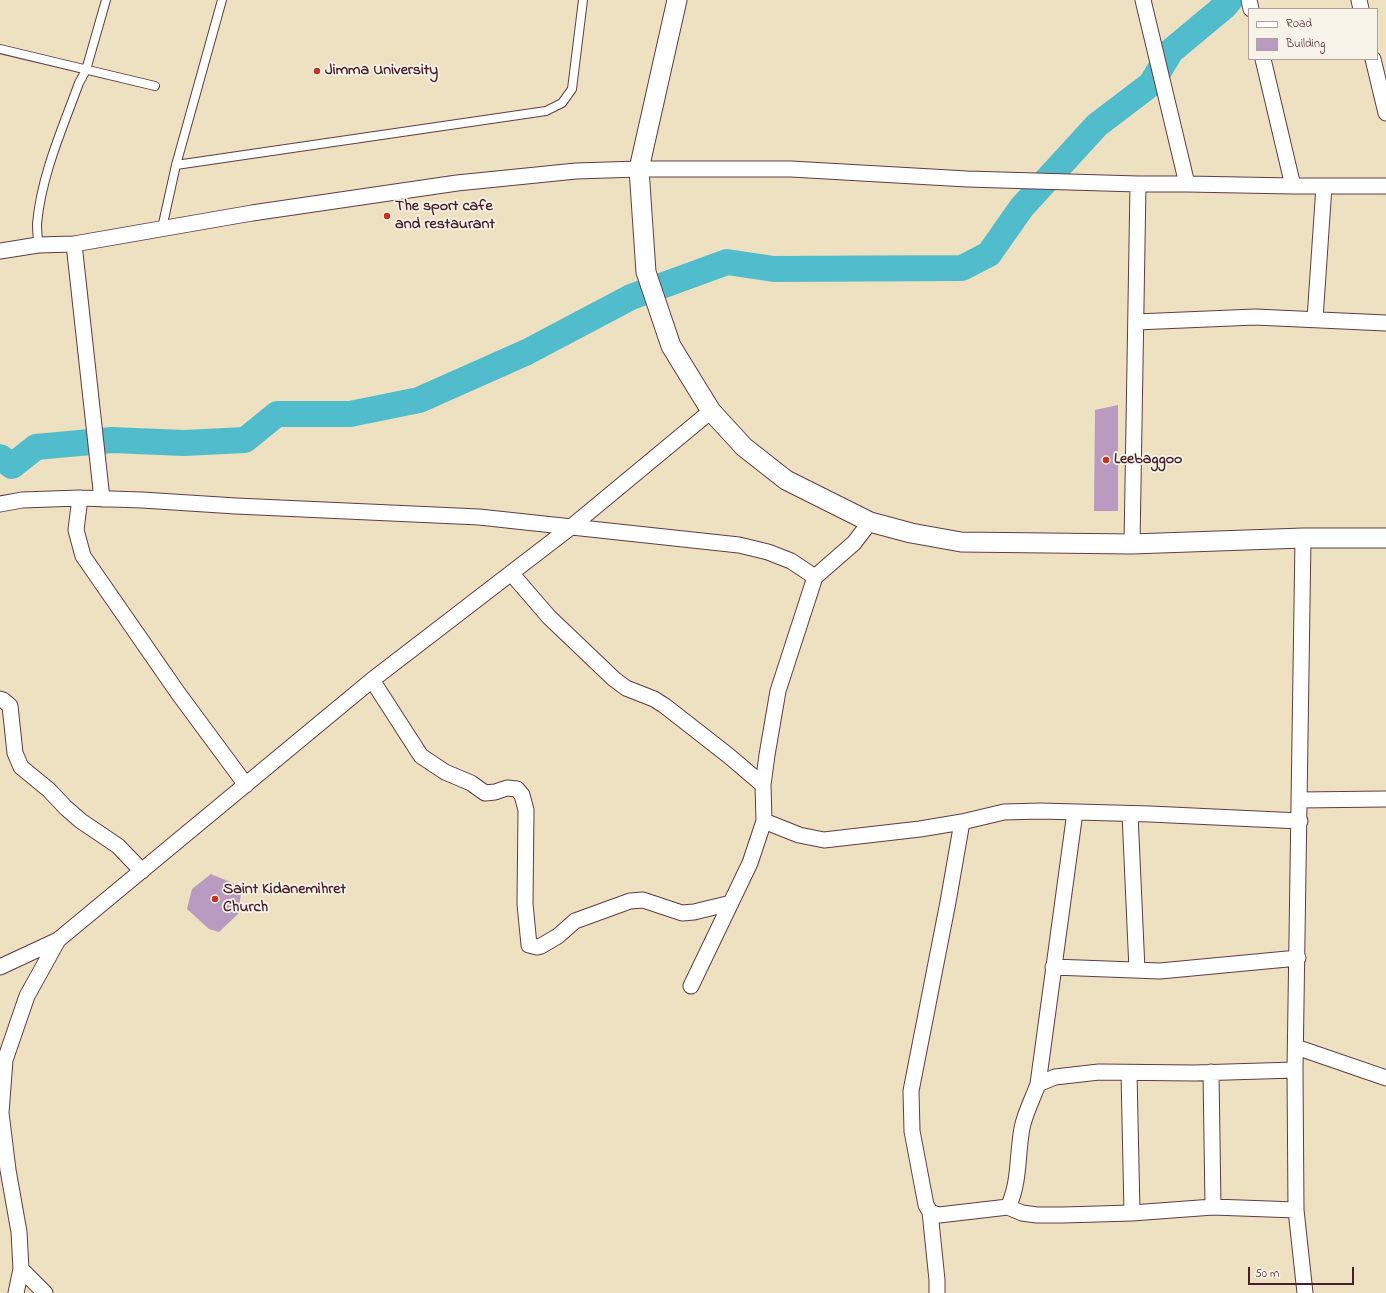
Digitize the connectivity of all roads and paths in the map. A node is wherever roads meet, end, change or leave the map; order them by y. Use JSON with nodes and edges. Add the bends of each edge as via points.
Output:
{"nodes":[{"id":1,"x":106,"y":0,"type":"edge"},
{"id":2,"x":222,"y":0,"type":"edge"},
{"id":3,"x":583,"y":0,"type":"edge"},
{"id":4,"x":678,"y":0,"type":"edge"},
{"id":5,"x":1143,"y":0,"type":"edge"},
{"id":6,"x":0,"y":49,"type":"edge"},
{"id":7,"x":1263,"y":60,"type":"edge"},
{"id":8,"x":1373,"y":60,"type":"edge"},
{"id":9,"x":86,"y":70,"type":"junction"},
{"id":10,"x":155,"y":86,"type":"dead end"},
{"id":11,"x":1386,"y":113,"type":"edge"},
{"id":12,"x":176,"y":165,"type":"junction"},
{"id":13,"x":639,"y":169,"type":"junction"},
{"id":14,"x":1138,"y":184,"type":"junction"},
{"id":15,"x":1187,"y":184,"type":"junction"},
{"id":16,"x":1293,"y":186,"type":"junction"},
{"id":17,"x":1324,"y":186,"type":"junction"},
{"id":18,"x":1386,"y":186,"type":"edge"},
{"id":19,"x":162,"y":228,"type":"junction"},
{"id":20,"x":74,"y":244,"type":"junction"},
{"id":21,"x":38,"y":245,"type":"junction"},
{"id":22,"x":0,"y":251,"type":"edge"},
{"id":23,"x":1315,"y":320,"type":"junction"},
{"id":24,"x":1136,"y":322,"type":"junction"},
{"id":25,"x":1386,"y":322,"type":"edge"},
{"id":26,"x":711,"y":411,"type":"junction"},
{"id":27,"x":80,"y":498,"type":"junction"},
{"id":28,"x":102,"y":499,"type":"junction"},
{"id":29,"x":0,"y":504,"type":"edge"},
{"id":30,"x":870,"y":522,"type":"junction"},
{"id":31,"x":571,"y":527,"type":"junction"},
{"id":32,"x":1303,"y":538,"type":"junction"},
{"id":33,"x":1386,"y":538,"type":"edge"},
{"id":34,"x":1132,"y":544,"type":"junction"},
{"id":35,"x":511,"y":573,"type":"junction"},
{"id":36,"x":815,"y":577,"type":"junction"},
{"id":37,"x":372,"y":680,"type":"junction"},
{"id":38,"x":0,"y":699,"type":"edge"},
{"id":39,"x":246,"y":785,"type":"junction"},
{"id":40,"x":763,"y":785,"type":"junction"},
{"id":41,"x":1386,"y":799,"type":"edge"},
{"id":42,"x":1299,"y":800,"type":"junction"},
{"id":43,"x":1075,"y":812,"type":"junction"},
{"id":44,"x":1130,"y":814,"type":"junction"},
{"id":45,"x":764,"y":821,"type":"junction"},
{"id":46,"x":1300,"y":821,"type":"junction"},
{"id":47,"x":962,"y":822,"type":"junction"},
{"id":48,"x":142,"y":871,"type":"junction"},
{"id":49,"x":731,"y":903,"type":"junction"},
{"id":50,"x":58,"y":940,"type":"junction"},
{"id":51,"x":1298,"y":958,"type":"junction"},
{"id":52,"x":0,"y":967,"type":"edge"},
{"id":53,"x":1053,"y":967,"type":"junction"},
{"id":54,"x":1137,"y":970,"type":"junction"},
{"id":55,"x":691,"y":986,"type":"dead end"},
{"id":56,"x":1296,"y":1047,"type":"junction"},
{"id":57,"x":1295,"y":1070,"type":"junction"},
{"id":58,"x":1129,"y":1072,"type":"junction"},
{"id":59,"x":1212,"y":1072,"type":"junction"},
{"id":60,"x":1386,"y":1078,"type":"edge"},
{"id":61,"x":1038,"y":1084,"type":"junction"},
{"id":62,"x":1008,"y":1207,"type":"junction"},
{"id":63,"x":1213,"y":1207,"type":"junction"},
{"id":64,"x":1296,"y":1210,"type":"junction"},
{"id":65,"x":930,"y":1212,"type":"junction"},
{"id":66,"x":1132,"y":1212,"type":"junction"},
{"id":67,"x":21,"y":1269,"type":"junction"},
{"id":68,"x":16,"y":1293,"type":"edge"},
{"id":69,"x":45,"y":1293,"type":"edge"},
{"id":70,"x":937,"y":1293,"type":"edge"},
{"id":71,"x":1305,"y":1293,"type":"edge"}],
"edges":[{"from":1,"to":9,"type":"lane"},
{"from":2,"to":12,"type":"lane"},
{"from":3,"to":12,"type":"lane","via":[[572,90],[562,102],[546,111]]},
{"from":4,"to":13,"type":"street"},
{"from":5,"to":15,"type":"street"},
{"from":6,"to":9,"type":"lane"},
{"from":7,"to":16,"type":"street"},
{"from":8,"to":11,"type":"street"},
{"from":9,"to":10,"type":"lane"},
{"from":9,"to":21,"type":"lane","via":[[46,175],[37,225]]},
{"from":12,"to":19,"type":"lane"},
{"from":13,"to":14,"type":"street","via":[[792,168],[967,179]]},
{"from":13,"to":19,"type":"street","via":[[576,171],[457,183]]},
{"from":13,"to":26,"type":"street","via":[[646,272],[671,346]]},
{"from":14,"to":15,"type":"street"},
{"from":14,"to":24,"type":"street"},
{"from":15,"to":16,"type":"street"},
{"from":16,"to":17,"type":"street"},
{"from":17,"to":18,"type":"street"},
{"from":17,"to":23,"type":"street"},
{"from":19,"to":20,"type":"street"},
{"from":20,"to":21,"type":"street"},
{"from":20,"to":28,"type":"street"},
{"from":21,"to":22,"type":"street"},
{"from":23,"to":24,"type":"street","via":[[1255,317]]},
{"from":23,"to":25,"type":"street"},
{"from":24,"to":34,"type":"street"},
{"from":26,"to":30,"type":"street","via":[[744,447],[786,480]]},
{"from":26,"to":31,"type":"street"},
{"from":27,"to":28,"type":"street"},
{"from":27,"to":29,"type":"street","via":[[22,500]]},
{"from":27,"to":39,"type":"street","via":[[76,530],[83,556],[178,693]]},
{"from":28,"to":31,"type":"street","via":[[479,517]]},
{"from":30,"to":34,"type":"street","via":[[961,542]]},
{"from":30,"to":36,"type":"street","via":[[854,543]]},
{"from":31,"to":35,"type":"street"},
{"from":31,"to":36,"type":"street","via":[[739,545],[791,561]]},
{"from":32,"to":33,"type":"street"},
{"from":32,"to":34,"type":"street"},
{"from":32,"to":42,"type":"street"},
{"from":35,"to":37,"type":"street"},
{"from":35,"to":40,"type":"street","via":[[549,617],[614,679],[626,688],[665,706]]},
{"from":36,"to":40,"type":"street","via":[[778,691]]},
{"from":37,"to":39,"type":"street"},
{"from":37,"to":49,"type":"street","via":[[421,756],[485,793],[507,788],[517,789],[522,795],[526,810],[525,904],[529,945],[541,946],[575,922],[630,901],[643,900],[682,913]]},
{"from":38,"to":48,"type":"street","via":[[10,706],[15,754],[21,767],[81,821],[118,846]]},
{"from":39,"to":48,"type":"street"},
{"from":40,"to":45,"type":"street"},
{"from":41,"to":42,"type":"street"},
{"from":42,"to":46,"type":"street"},
{"from":43,"to":44,"type":"street"},
{"from":43,"to":47,"type":"street","via":[[1004,812]]},
{"from":43,"to":53,"type":"street"},
{"from":44,"to":46,"type":"street"},
{"from":44,"to":54,"type":"street"},
{"from":45,"to":47,"type":"street","via":[[799,835],[824,840]]},
{"from":45,"to":49,"type":"street","via":[[750,863]]},
{"from":46,"to":51,"type":"street"},
{"from":47,"to":65,"type":"street","via":[[911,1091],[912,1131],[926,1205]]},
{"from":48,"to":50,"type":"street"},
{"from":49,"to":55,"type":"street"},
{"from":50,"to":52,"type":"street"},
{"from":50,"to":67,"type":"street","via":[[27,996],[4,1060],[1,1113],[19,1232]]},
{"from":51,"to":54,"type":"street","via":[[1160,971]]},
{"from":51,"to":56,"type":"street"},
{"from":53,"to":54,"type":"street"},
{"from":53,"to":61,"type":"street"},
{"from":56,"to":57,"type":"street"},
{"from":56,"to":60,"type":"street"},
{"from":57,"to":59,"type":"street"},
{"from":57,"to":64,"type":"street"},
{"from":58,"to":59,"type":"street"},
{"from":58,"to":61,"type":"street","via":[[1099,1072],[1055,1077]]},
{"from":58,"to":66,"type":"street"},
{"from":59,"to":63,"type":"street"},
{"from":61,"to":62,"type":"street","via":[[1022,1127],[1015,1186]]},
{"from":62,"to":65,"type":"street","via":[[938,1215]]},
{"from":62,"to":66,"type":"street","via":[[1022,1213],[1037,1215]]},
{"from":63,"to":64,"type":"street"},
{"from":63,"to":66,"type":"street"},
{"from":64,"to":71,"type":"street"},
{"from":65,"to":70,"type":"street"},
{"from":67,"to":68,"type":"street"},
{"from":67,"to":69,"type":"street"}]}
